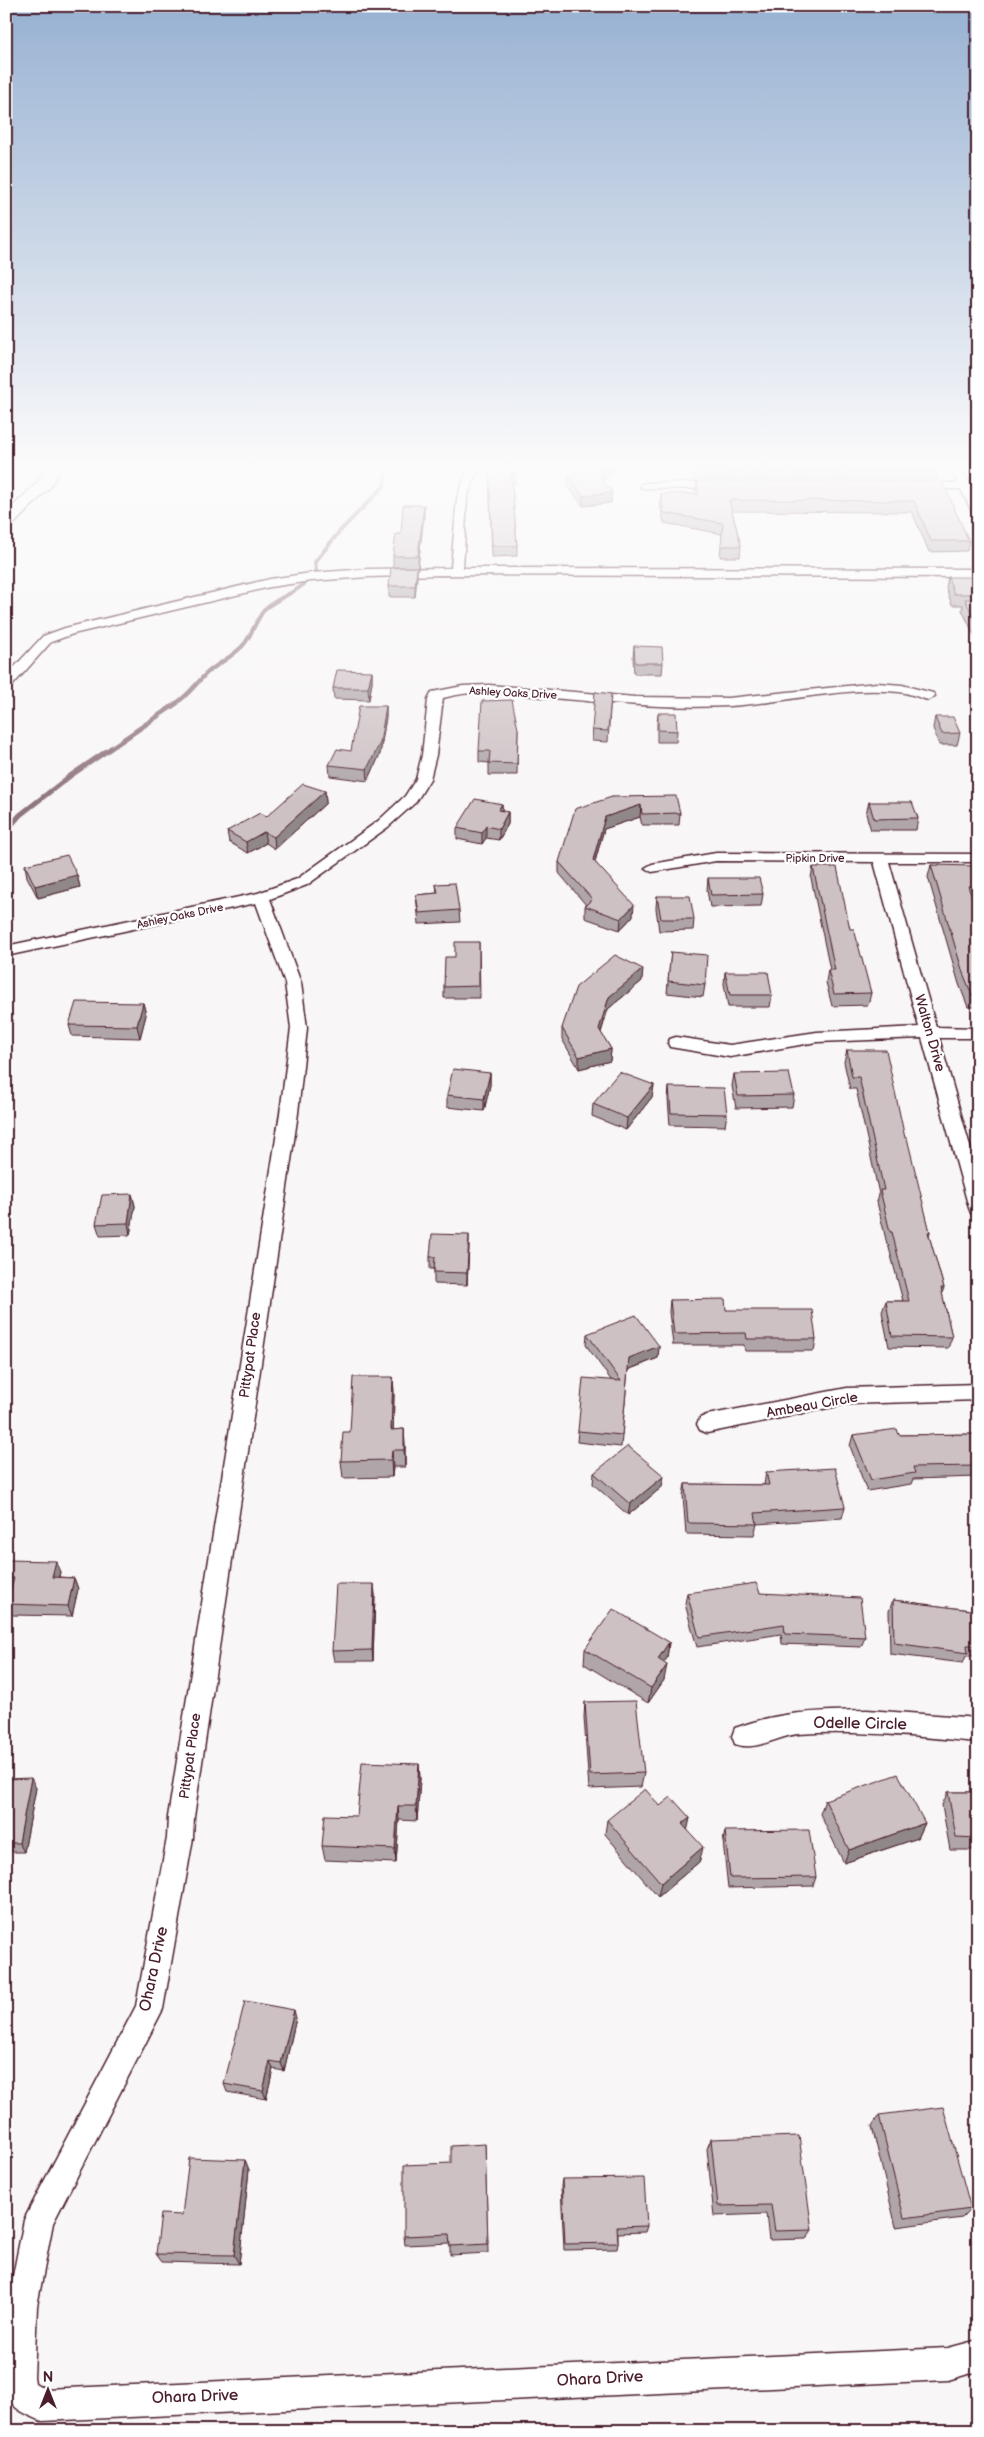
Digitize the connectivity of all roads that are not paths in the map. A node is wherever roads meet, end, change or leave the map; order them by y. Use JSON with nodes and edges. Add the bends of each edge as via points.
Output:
{"nodes":[{"id":1,"x":316,"y":577,"type":"edge"},
{"id":2,"x":6,"y":684,"type":"edge"},
{"id":3,"x":928,"y":696,"type":"dead end"},
{"id":4,"x":880,"y":858,"type":"junction"},
{"id":5,"x":978,"y":858,"type":"edge"},
{"id":6,"x":652,"y":868,"type":"dead end"},
{"id":7,"x":262,"y":897,"type":"junction"},
{"id":8,"x":6,"y":951,"type":"edge"},
{"id":9,"x":930,"y":1032,"type":"junction"},
{"id":10,"x":978,"y":1033,"type":"edge"},
{"id":11,"x":676,"y":1043,"type":"dead end"},
{"id":12,"x":978,"y":1208,"type":"edge"},
{"id":13,"x":978,"y":1392,"type":"edge"},
{"id":14,"x":707,"y":1424,"type":"dead end"},
{"id":15,"x":978,"y":1730,"type":"edge"},
{"id":16,"x":744,"y":1736,"type":"dead end"},
{"id":17,"x":181,"y":1817,"type":"joint"},
{"id":18,"x":978,"y":2355,"type":"edge"}],
"edges":[{"from":1,"to":2,"type":"street","via":[[270,583],[123,617],[47,639]]},
{"from":3,"to":7,"type":"street","name":"Ashley Oaks Drive","via":[[899,688],[728,702],[592,698],[505,690],[472,689],[443,693],[435,700],[423,779],[411,799],[383,824],[302,882]]},
{"from":4,"to":5,"type":"street","name":"Pipkin Drive"},
{"from":4,"to":6,"type":"street","name":"Pipkin Drive","via":[[716,857]]},
{"from":4,"to":9,"type":"street","name":"Walton Drive"},
{"from":7,"to":8,"type":"street","name":"Ashley Oaks Drive"},
{"from":7,"to":17,"type":"street","name":"Pittypat Place","via":[[292,983],[299,1028],[289,1113]]},
{"from":9,"to":10,"type":"street"},
{"from":9,"to":11,"type":"street","via":[[818,1037],[730,1052]]},
{"from":9,"to":12,"type":"street","name":"Walton Drive"},
{"from":13,"to":14,"type":"street","name":"Ambeau Circle","via":[[847,1396]]},
{"from":15,"to":16,"type":"street","name":"Odelle Circle","via":[[858,1722],[796,1723]]},
{"from":17,"to":18,"type":"street","name":"Ohara Drive","via":[[149,2009],[38,2220],[22,2306],[18,2377],[21,2393],[42,2405],[948,2364]]}]}
